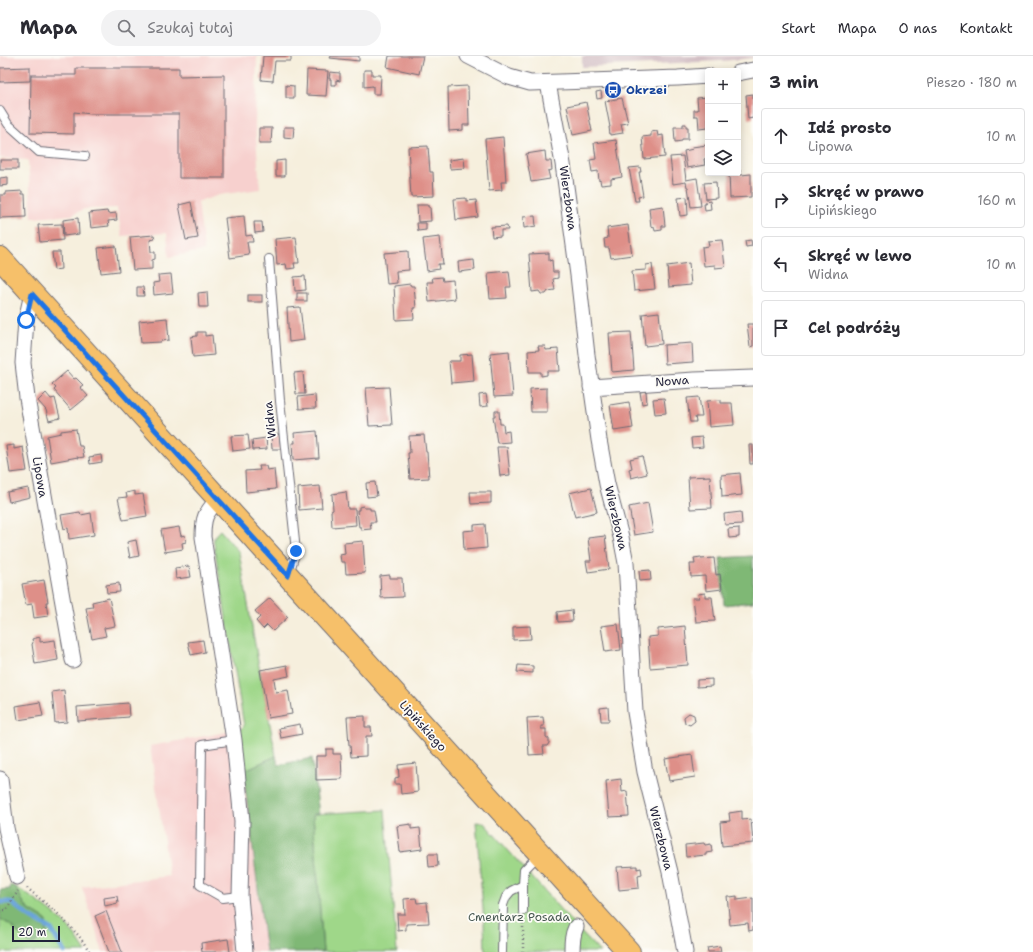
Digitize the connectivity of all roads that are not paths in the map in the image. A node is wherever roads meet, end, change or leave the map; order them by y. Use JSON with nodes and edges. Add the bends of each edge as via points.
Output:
{"nodes":[{"id":1,"x":468,"y":56,"type":"edge"},
{"id":2,"x":753,"y":70,"type":"edge"},
{"id":3,"x":741,"y":72,"type":"edge"},
{"id":4,"x":705,"y":76,"type":"edge"},
{"id":5,"x":548,"y":83,"type":"junction"},
{"id":6,"x":0,"y":111,"type":"edge"},
{"id":7,"x":85,"y":156,"type":"dead end"},
{"id":8,"x":0,"y":258,"type":"edge"},
{"id":9,"x":269,"y":259,"type":"dead end"},
{"id":10,"x":32,"y":294,"type":"junction"},
{"id":11,"x":753,"y":378,"type":"edge"},
{"id":12,"x":591,"y":387,"type":"junction"},
{"id":13,"x":218,"y":499,"type":"junction"},
{"id":14,"x":288,"y":576,"type":"junction"},
{"id":15,"x":73,"y":660,"type":"dead end"},
{"id":16,"x":234,"y":740,"type":"junction"},
{"id":17,"x":0,"y":779,"type":"edge"},
{"id":18,"x":540,"y":854,"type":"junction"},
{"id":19,"x":17,"y":877,"type":"road end"},
{"id":20,"x":523,"y":885,"type":"junction"},
{"id":21,"x":240,"y":896,"type":"junction"},
{"id":22,"x":523,"y":911,"type":"road end"},
{"id":23,"x":584,"y":919,"type":"junction"},
{"id":24,"x":244,"y":952,"type":"edge"},
{"id":25,"x":502,"y":952,"type":"edge"},
{"id":26,"x":572,"y":952,"type":"edge"},
{"id":27,"x":629,"y":952,"type":"edge"},
{"id":28,"x":685,"y":952,"type":"edge"}],
"edges":[{"from":1,"to":5,"type":"street","via":[[509,77],[530,83]]},
{"from":2,"to":3,"type":"street"},
{"from":4,"to":5,"type":"street"},
{"from":5,"to":12,"type":"street","name":"Wierzbowa","via":[[563,164]]},
{"from":6,"to":7,"type":"lane","via":[[8,124],[39,152]]},
{"from":8,"to":10,"type":"main road","name":"Lipińskiego"},
{"from":9,"to":14,"type":"lane","name":"Widna","via":[[280,401],[296,551]]},
{"from":10,"to":13,"type":"main road","name":"Lipińskiego"},
{"from":10,"to":15,"type":"street","name":"Lipowa","via":[[26,320],[24,377]]},
{"from":11,"to":12,"type":"street","name":"Nowa"},
{"from":12,"to":28,"type":"street","name":"Wierzbowa","via":[[599,440],[626,563],[635,712],[645,772],[670,872]]},
{"from":13,"to":14,"type":"main road","name":"Lipińskiego"},
{"from":13,"to":16,"type":"street","via":[[206,513],[203,537]]},
{"from":14,"to":18,"type":"main road","name":"Lipińskiego"},
{"from":16,"to":21,"type":"street","via":[[242,821]]},
{"from":16,"to":21,"type":"lane","via":[[202,745],[200,885],[223,898]]},
{"from":17,"to":19,"type":"street","via":[[6,828]]},
{"from":18,"to":20,"type":"lane","via":[[524,870]]},
{"from":18,"to":23,"type":"main road","name":"Lipińskiego"},
{"from":20,"to":22,"type":"lane"},
{"from":20,"to":25,"type":"lane","via":[[511,891],[502,905]]},
{"from":21,"to":24,"type":"street"},
{"from":23,"to":26,"type":"street","via":[[573,933]]},
{"from":23,"to":27,"type":"main road","name":"Lipińskiego"}]}
